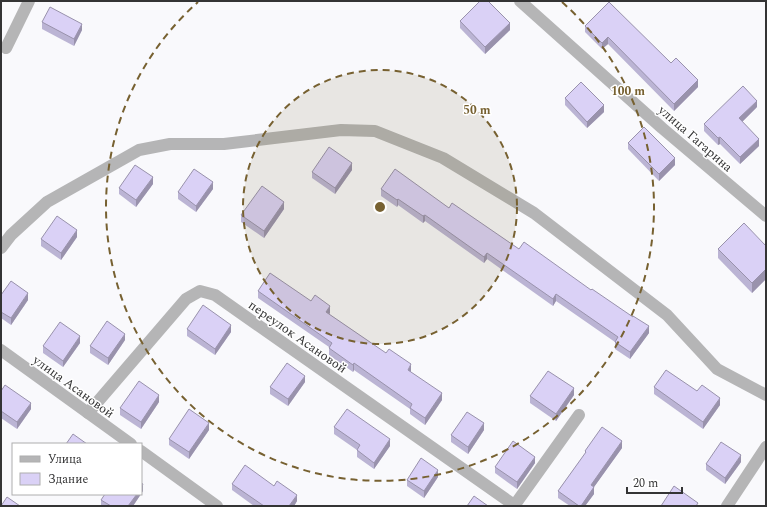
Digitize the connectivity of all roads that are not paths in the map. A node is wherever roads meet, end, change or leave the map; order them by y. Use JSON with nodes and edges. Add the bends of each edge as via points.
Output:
{"nodes":[{"id":1,"x":29,"y":1,"type":"edge"},
{"id":2,"x":520,"y":1,"type":"edge"},
{"id":3,"x":6,"y":48,"type":"dead end"},
{"id":4,"x":766,"y":216,"type":"edge"},
{"id":5,"x":1,"y":248,"type":"edge"},
{"id":6,"x":1,"y":350,"type":"edge"},
{"id":7,"x":766,"y":395,"type":"edge"},
{"id":8,"x":88,"y":413,"type":"junction"},
{"id":9,"x":579,"y":414,"type":"dead end"},
{"id":10,"x":130,"y":443,"type":"edge"},
{"id":11,"x":766,"y":447,"type":"edge"},
{"id":12,"x":142,"y":452,"type":"edge"},
{"id":13,"x":217,"y":506,"type":"edge"},
{"id":14,"x":514,"y":506,"type":"edge"},
{"id":15,"x":727,"y":506,"type":"edge"}],
"edges":[{"from":1,"to":3,"type":"street"},
{"from":2,"to":4,"type":"street","name":"улица Гагарина","via":[[662,128]]},
{"from":5,"to":7,"type":"street","via":[[11,235],[47,202],[139,150],[170,144],[224,144],[341,130],[375,131],[443,158],[534,213],[667,315],[718,368]]},
{"from":6,"to":8,"type":"street","name":"улица Асановой"},
{"from":8,"to":10,"type":"street","name":"улица Асановой"},
{"from":8,"to":14,"type":"street","name":"переулок Асановой","via":[[186,299],[200,291],[215,295]]},
{"from":9,"to":14,"type":"street","name":"переулок Асановой"},
{"from":11,"to":15,"type":"street"},
{"from":12,"to":13,"type":"street"}]}
